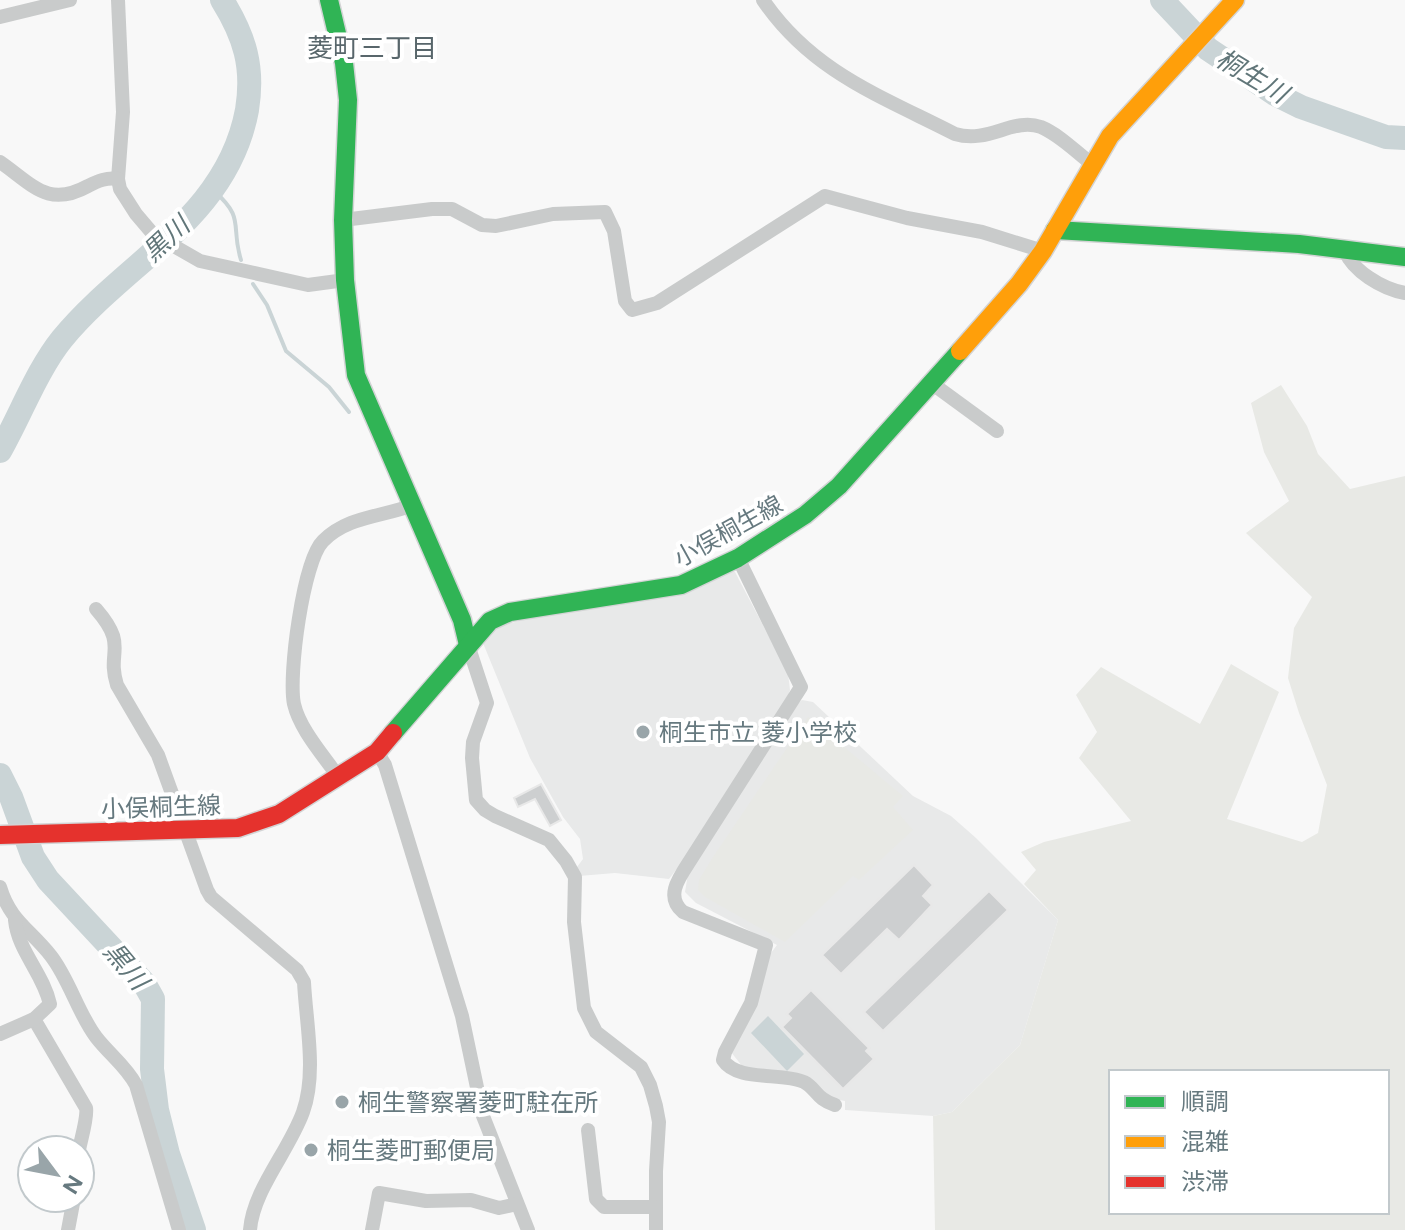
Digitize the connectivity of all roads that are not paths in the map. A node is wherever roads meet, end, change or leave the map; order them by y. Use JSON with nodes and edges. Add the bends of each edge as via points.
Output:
{"nodes":[{"id":1,"x":70,"y":0,"type":"edge"},
{"id":2,"x":118,"y":0,"type":"edge"},
{"id":3,"x":329,"y":0,"type":"edge"},
{"id":4,"x":763,"y":0,"type":"edge"},
{"id":5,"x":1235,"y":0,"type":"edge"},
{"id":6,"x":0,"y":17,"type":"edge"},
{"id":7,"x":0,"y":162,"type":"edge"},
{"id":8,"x":1092,"y":164,"type":"junction"},
{"id":9,"x":118,"y":179,"type":"junction"},
{"id":10,"x":343,"y":220,"type":"junction"},
{"id":11,"x":1055,"y":230,"type":"junction"},
{"id":12,"x":1344,"y":248,"type":"junction"},
{"id":13,"x":1043,"y":251,"type":"junction"},
{"id":14,"x":1405,"y":257,"type":"edge"},
{"id":15,"x":345,"y":280,"type":"junction"},
{"id":16,"x":1405,"y":293,"type":"edge"},
{"id":17,"x":930,"y":382,"type":"junction"},
{"id":18,"x":997,"y":431,"type":"dead end"},
{"id":19,"x":413,"y":505,"type":"junction"},
{"id":20,"x":738,"y":558,"type":"junction"},
{"id":21,"x":96,"y":609,"type":"dead end"},
{"id":22,"x":468,"y":645,"type":"junction"},
{"id":23,"x":377,"y":752,"type":"junction"},
{"id":24,"x":339,"y":778,"type":"junction"},
{"id":25,"x":187,"y":831,"type":"junction"},
{"id":26,"x":6,"y":835,"type":"edge"},
{"id":27,"x":0,"y":887,"type":"edge"},
{"id":28,"x":15,"y":919,"type":"junction"},
{"id":29,"x":34,"y":1019,"type":"junction"},
{"id":30,"x":0,"y":1034,"type":"edge"},
{"id":31,"x":835,"y":1105,"type":"dead end"},
{"id":32,"x":588,"y":1130,"type":"dead end"},
{"id":33,"x":81,"y":1134,"type":"edge"},
{"id":34,"x":517,"y":1204,"type":"junction"},
{"id":35,"x":656,"y":1207,"type":"junction"},
{"id":36,"x":179,"y":1230,"type":"edge"},
{"id":37,"x":250,"y":1230,"type":"edge"},
{"id":38,"x":372,"y":1230,"type":"edge"},
{"id":39,"x":528,"y":1230,"type":"edge"},
{"id":40,"x":656,"y":1230,"type":"edge"}],
"edges":[{"from":1,"to":6,"type":"street"},
{"from":2,"to":9,"type":"street","via":[[123,112]]},
{"from":3,"to":10,"type":"main road","via":[[348,100]]},
{"from":4,"to":8,"type":"street","via":[[785,30],[825,65],[955,134],[976,138],[1039,126]]},
{"from":5,"to":8,"type":"main road","name":"小俣桐生線","via":[[1129,113]]},
{"from":7,"to":9,"type":"street","via":[[57,196]]},
{"from":8,"to":11,"type":"main road","name":"小俣桐生線"},
{"from":9,"to":15,"type":"street","via":[[136,214],[157,237],[200,261],[308,285]]},
{"from":10,"to":13,"type":"street","via":[[452,209],[482,225],[496,226],[553,214],[605,212],[614,231],[625,301],[632,310],[657,303],[825,196]]},
{"from":10,"to":15,"type":"main road"},
{"from":11,"to":12,"type":"main road"},
{"from":11,"to":13,"type":"main road","name":"小俣桐生線"},
{"from":12,"to":14,"type":"main road"},
{"from":12,"to":16,"type":"street","via":[[1359,270]]},
{"from":13,"to":17,"type":"main road","name":"小俣桐生線"},
{"from":15,"to":19,"type":"main road","via":[[356,375]]},
{"from":17,"to":18,"type":"street"},
{"from":17,"to":20,"type":"main road","name":"小俣桐生線","via":[[839,486]]},
{"from":19,"to":22,"type":"main road"},
{"from":19,"to":24,"type":"street","via":[[353,520],[320,544],[308,573],[292,672],[294,704]]},
{"from":20,"to":22,"type":"main road","name":"小俣桐生線","via":[[672,588],[510,612],[490,621]]},
{"from":20,"to":31,"type":"street","via":[[801,687],[678,881],[674,901],[683,912],[766,945],[751,1003],[723,1060],[742,1072],[805,1083],[822,1101]]},
{"from":21,"to":25,"type":"street","via":[[114,632],[117,685],[150,738]]},
{"from":22,"to":23,"type":"main road","name":"小俣桐生線"},
{"from":22,"to":35,"type":"street","via":[[487,703],[473,742],[476,800],[495,816],[549,840],[573,873],[584,1008],[596,1032],[641,1067],[656,1106]]},
{"from":23,"to":24,"type":"main road","name":"小俣桐生線"},
{"from":23,"to":34,"type":"street","via":[[462,1016],[483,1116]]},
{"from":24,"to":25,"type":"main road","name":"小俣桐生線","via":[[253,825]]},
{"from":25,"to":26,"type":"main road","name":"小俣桐生線"},
{"from":25,"to":37,"type":"street","via":[[211,897],[297,970],[304,982],[309,1064],[305,1108],[259,1198]]},
{"from":27,"to":28,"type":"street"},
{"from":28,"to":29,"type":"street","via":[[16,935],[50,1004]]},
{"from":28,"to":36,"type":"street","via":[[52,957],[96,1037],[136,1085]]},
{"from":29,"to":30,"type":"street"},
{"from":29,"to":33,"type":"street","via":[[86,1108]]},
{"from":32,"to":35,"type":"street","via":[[599,1204]]},
{"from":34,"to":38,"type":"street","via":[[499,1208],[471,1200],[426,1201],[379,1193]]},
{"from":34,"to":39,"type":"street"},
{"from":35,"to":40,"type":"street"}]}
